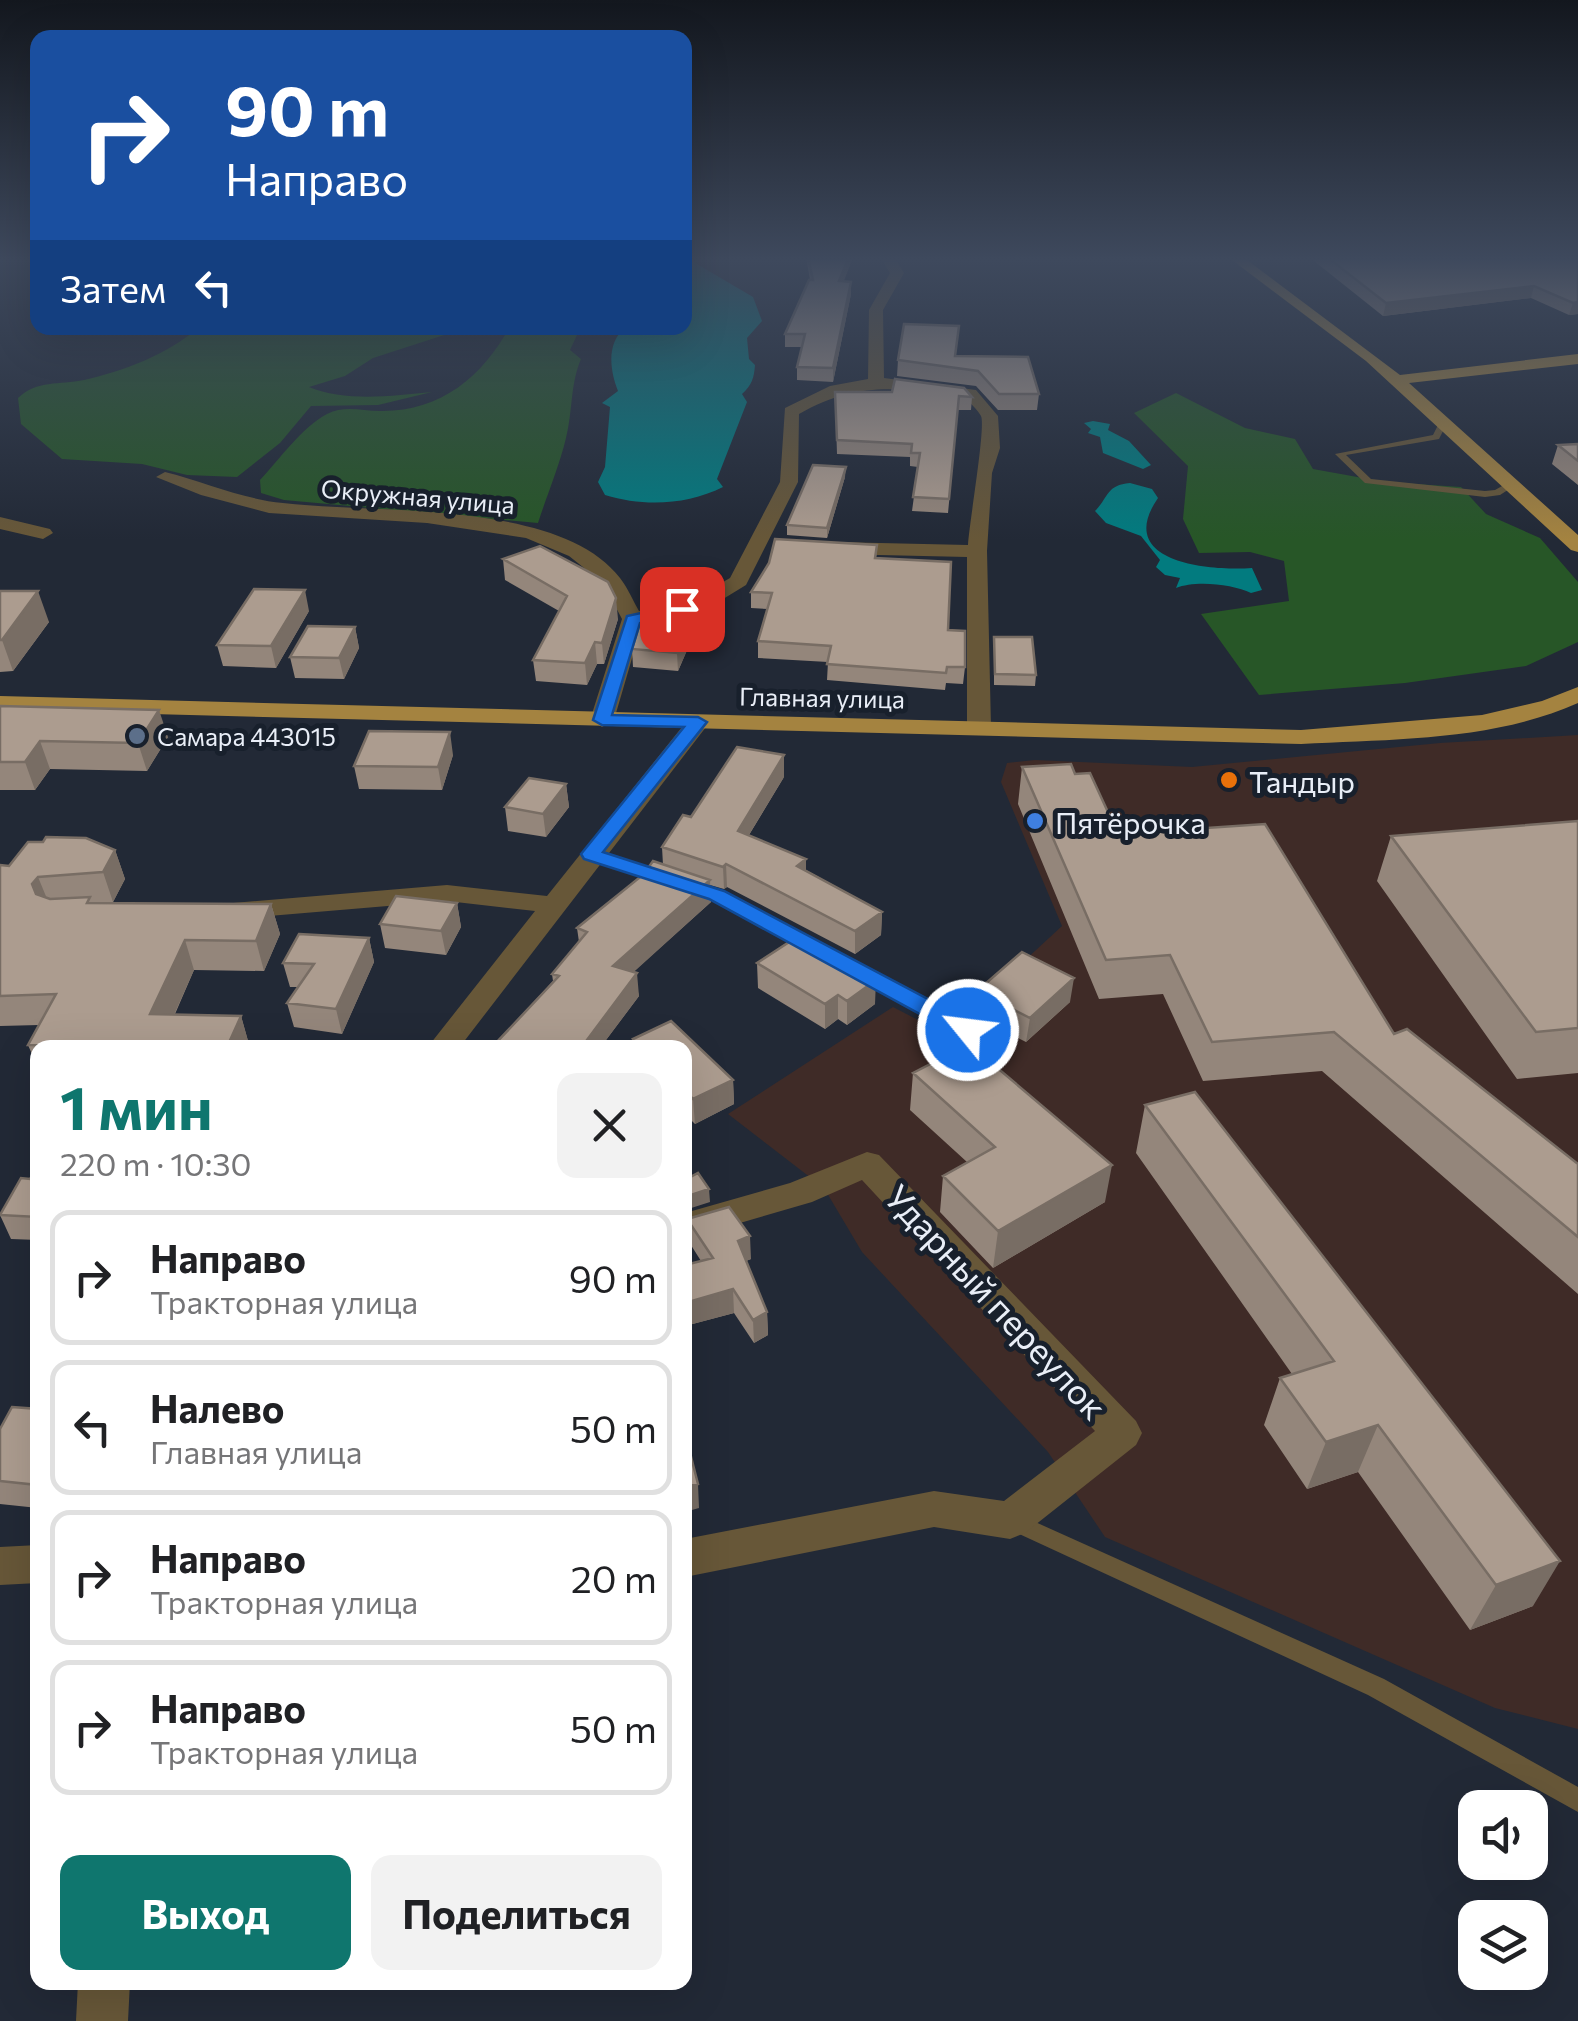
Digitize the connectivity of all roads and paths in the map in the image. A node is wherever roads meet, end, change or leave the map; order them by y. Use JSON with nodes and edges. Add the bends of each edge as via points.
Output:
{"nodes":[{"id":1,"x":876,"y":351,"type":"edge"},
{"id":2,"x":1363,"y":351,"type":"edge"},
{"id":3,"x":1578,"y":359,"type":"edge"},
{"id":4,"x":876,"y":380,"type":"junction"},
{"id":5,"x":1395,"y":380,"type":"junction"},
{"id":6,"x":1443,"y":423,"type":"junction"},
{"id":7,"x":165,"y":477,"type":"dead end"},
{"id":8,"x":1511,"y":484,"type":"junction"},
{"id":9,"x":0,"y":524,"type":"edge"},
{"id":10,"x":44,"y":533,"type":"dead end"},
{"id":11,"x":1578,"y":546,"type":"edge"},
{"id":12,"x":812,"y":547,"type":"edge"},
{"id":13,"x":977,"y":550,"type":"junction"},
{"id":14,"x":633,"y":619,"type":"junction"},
{"id":15,"x":1571,"y":701,"type":"edge"},
{"id":16,"x":0,"y":704,"type":"edge"},
{"id":17,"x":602,"y":720,"type":"junction"},
{"id":18,"x":698,"y":722,"type":"junction"},
{"id":19,"x":979,"y":728,"type":"junction"},
{"id":20,"x":591,"y":854,"type":"junction"},
{"id":21,"x":554,"y":906,"type":"junction"},
{"id":22,"x":209,"y":911,"type":"edge"},
{"id":23,"x":968,"y":1030,"type":"dead end"},
{"id":24,"x":448,"y":1040,"type":"edge"},
{"id":25,"x":692,"y":1224,"type":"edge"},
{"id":26,"x":1010,"y":1520,"type":"junction"},
{"id":27,"x":692,"y":1557,"type":"edge"},
{"id":28,"x":30,"y":1564,"type":"edge"},
{"id":29,"x":0,"y":1566,"type":"edge"},
{"id":30,"x":1578,"y":1800,"type":"edge"},
{"id":31,"x":104,"y":1990,"type":"edge"},
{"id":32,"x":102,"y":2021,"type":"edge"}],
"edges":[{"from":1,"to":4,"type":"street"},
{"from":2,"to":5,"type":"main road"},
{"from":3,"to":5,"type":"main road"},
{"from":4,"to":13,"type":"street","via":[[970,393],[990,416]]},
{"from":4,"to":14,"type":"street","via":[[791,412],[789,482],[768,544],[738,582],[682,609]]},
{"from":5,"to":6,"type":"main road"},
{"from":6,"to":8,"type":"main road"},
{"from":6,"to":8,"type":"lane","via":[[1436,437],[1339,454],[1368,482],[1485,494]]},
{"from":7,"to":14,"type":"street","name":"Окружная улица","via":[[274,508],[526,532],[611,577]]},
{"from":8,"to":11,"type":"main road"},
{"from":9,"to":10,"type":"street"},
{"from":12,"to":13,"type":"street"},
{"from":13,"to":19,"type":"street"},
{"from":14,"to":17,"type":"street"},
{"from":15,"to":19,"type":"main road","name":"Главная улица","via":[[1435,729],[1301,737]]},
{"from":16,"to":17,"type":"main road","name":"Главная улица"},
{"from":17,"to":18,"type":"main road","name":"Главная улица"},
{"from":18,"to":19,"type":"main road","name":"Главная улица"},
{"from":18,"to":20,"type":"street"},
{"from":20,"to":21,"type":"street"},
{"from":20,"to":23,"type":"lane","via":[[716,895]]},
{"from":21,"to":22,"type":"street","via":[[447,893]]},
{"from":21,"to":24,"type":"street"},
{"from":25,"to":26,"type":"street","name":"Ударный переулок","via":[[867,1164],[1122,1432]]},
{"from":26,"to":27,"type":"street","via":[[934,1510]]},
{"from":26,"to":30,"type":"lane","via":[[1376,1687]]},
{"from":28,"to":29,"type":"street"},
{"from":31,"to":32,"type":"street"}]}
